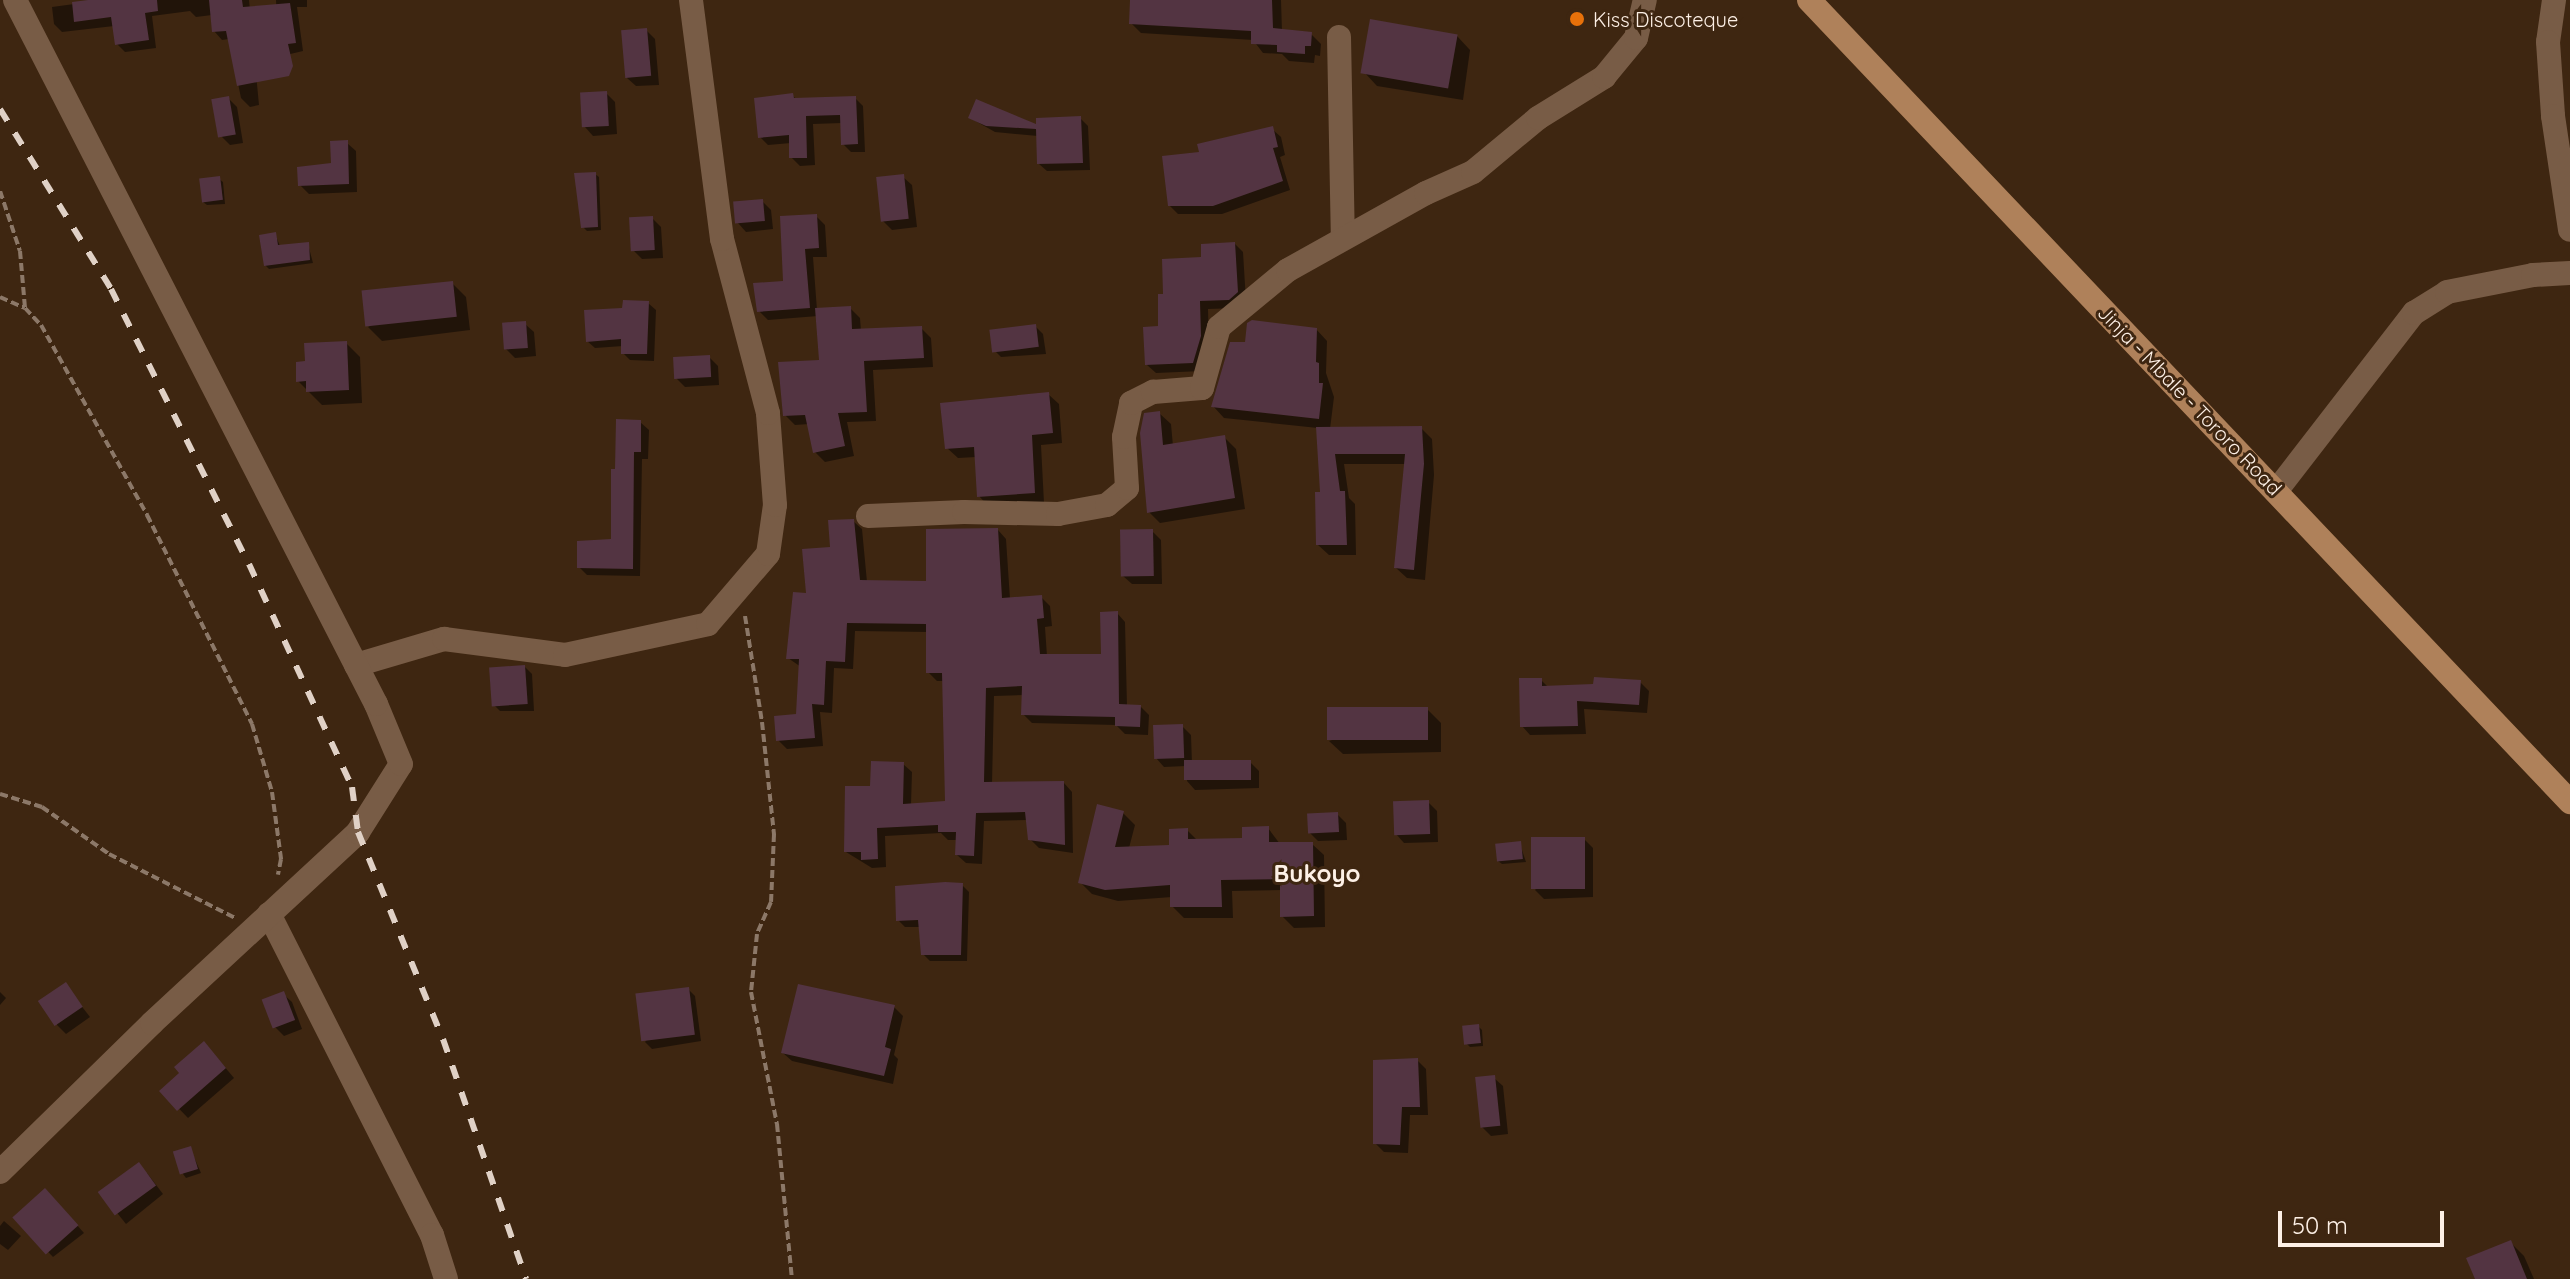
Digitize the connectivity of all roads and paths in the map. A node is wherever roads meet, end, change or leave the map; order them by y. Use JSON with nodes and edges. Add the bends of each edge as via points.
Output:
{"nodes":[{"id":1,"x":15,"y":0,"type":"edge"},
{"id":2,"x":691,"y":0,"type":"edge"},
{"id":3,"x":1645,"y":0,"type":"edge"},
{"id":4,"x":1809,"y":0,"type":"edge"},
{"id":5,"x":2554,"y":0,"type":"edge"},
{"id":6,"x":1339,"y":37,"type":"dead end"},
{"id":7,"x":0,"y":191,"type":"edge"},
{"id":8,"x":2570,"y":230,"type":"edge"},
{"id":9,"x":1343,"y":238,"type":"junction"},
{"id":10,"x":2570,"y":273,"type":"edge"},
{"id":11,"x":0,"y":297,"type":"edge"},
{"id":12,"x":25,"y":308,"type":"junction"},
{"id":13,"x":2277,"y":490,"type":"junction"},
{"id":14,"x":868,"y":516,"type":"dead end"},
{"id":15,"x":740,"y":586,"type":"junction"},
{"id":16,"x":356,"y":665,"type":"junction"},
{"id":17,"x":0,"y":794,"type":"edge"},
{"id":18,"x":2570,"y":802,"type":"edge"},
{"id":19,"x":262,"y":921,"type":"junction"},
{"id":20,"x":0,"y":1172,"type":"edge"},
{"id":21,"x":446,"y":1279,"type":"edge"},
{"id":22,"x":792,"y":1279,"type":"edge"}],
"edges":[{"from":1,"to":16,"type":"street"},
{"from":2,"to":15,"type":"street","via":[[722,239],[768,413],[775,505],[768,554]]},
{"from":3,"to":9,"type":"street","via":[[1636,38],[1604,77],[1538,118],[1473,172]]},
{"from":4,"to":13,"type":"main road","name":"Jinja - Mbale - Tororo Road"},
{"from":5,"to":8,"type":"street","via":[[2548,42],[2551,86]]},
{"from":6,"to":9,"type":"street"},
{"from":7,"to":12,"type":"path","via":[[20,251]]},
{"from":9,"to":14,"type":"street","via":[[1288,270],[1219,327],[1202,388],[1153,392],[1131,403],[1124,437],[1127,488],[1107,505],[1058,514]]},
{"from":10,"to":13,"type":"street","via":[[2447,292],[2414,313]]},
{"from":11,"to":12,"type":"path"},
{"from":12,"to":19,"type":"path","via":[[41,325],[147,515],[252,724],[272,792],[281,859]]},
{"from":13,"to":18,"type":"main road","name":"Jinja - Mbale - Tororo Road"},
{"from":15,"to":16,"type":"street","via":[[708,624],[565,655],[444,639]]},
{"from":15,"to":22,"type":"path","via":[[774,834],[771,902],[757,934],[751,992],[777,1124]]},
{"from":16,"to":19,"type":"street","via":[[401,764],[358,832]]},
{"from":17,"to":19,"type":"path","via":[[42,807],[109,854]]},
{"from":19,"to":20,"type":"street"},
{"from":19,"to":21,"type":"street","via":[[432,1235]]}]}
